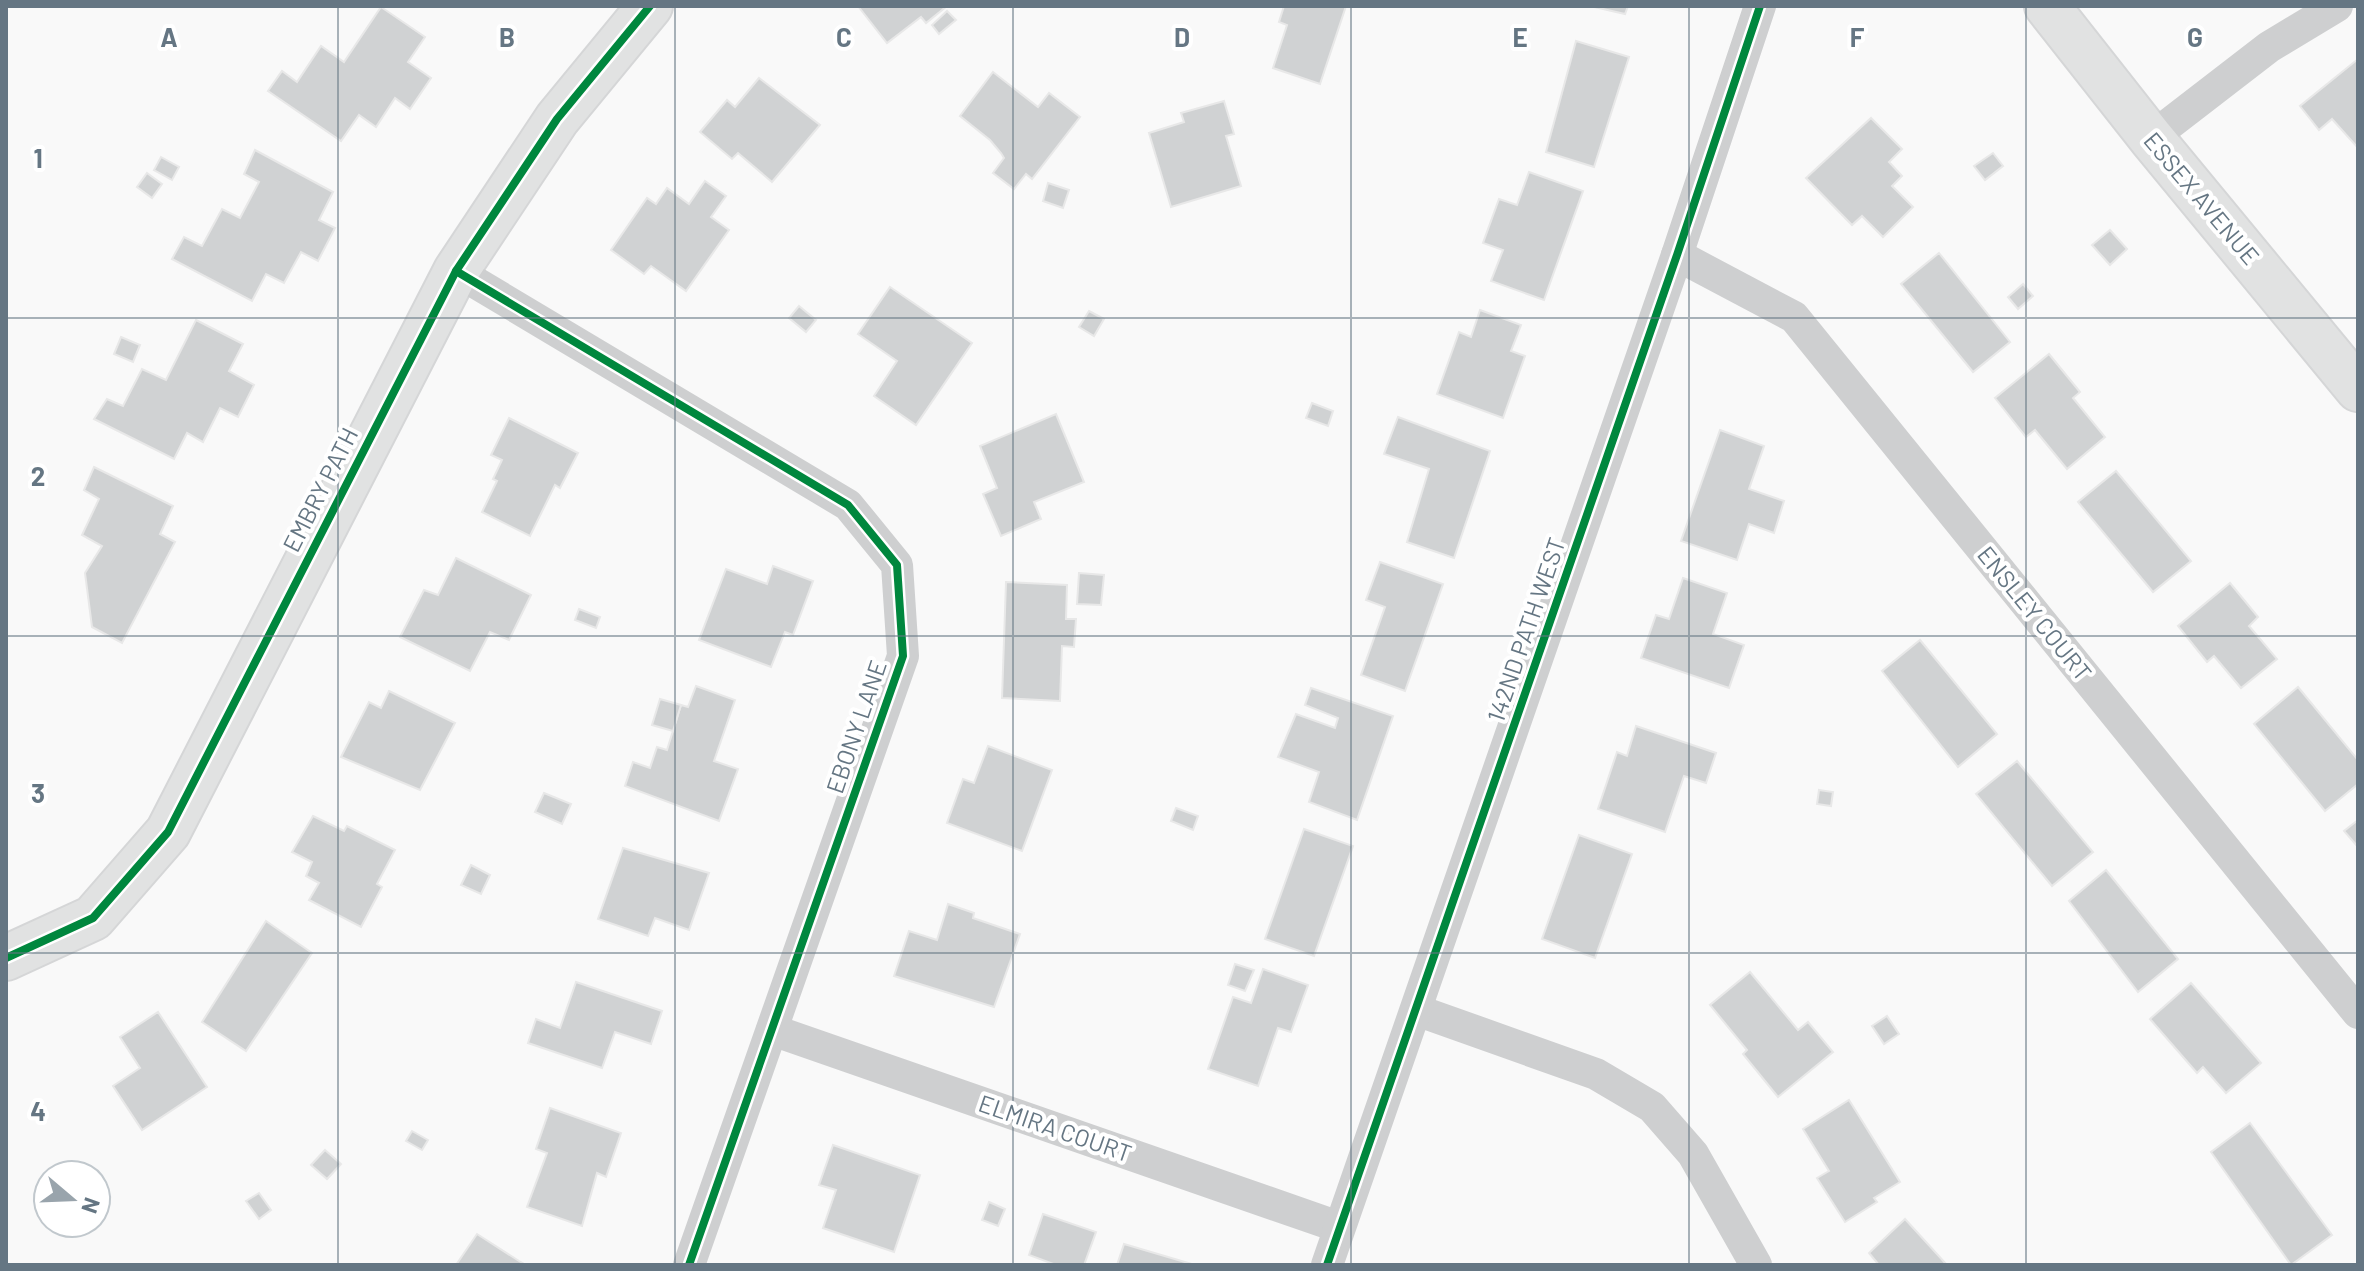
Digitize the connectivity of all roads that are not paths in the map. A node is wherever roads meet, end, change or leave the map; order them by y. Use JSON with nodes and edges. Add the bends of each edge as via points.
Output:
{"nodes":[{"id":1,"x":650,"y":6,"type":"edge"},
{"id":2,"x":1760,"y":6,"type":"edge"},
{"id":3,"x":2047,"y":6,"type":"edge"},
{"id":4,"x":2337,"y":6,"type":"edge"},
{"id":5,"x":2151,"y":138,"type":"junction"},
{"id":6,"x":1677,"y":255,"type":"junction"},
{"id":7,"x":456,"y":271,"type":"junction"},
{"id":8,"x":2358,"y":389,"type":"edge"},
{"id":9,"x":6,"y":958,"type":"edge"},
{"id":10,"x":1416,"y":1010,"type":"junction"},
{"id":11,"x":2358,"y":1013,"type":"edge"},
{"id":12,"x":772,"y":1030,"type":"junction"},
{"id":13,"x":1339,"y":1227,"type":"junction"},
{"id":14,"x":689,"y":1265,"type":"edge"},
{"id":15,"x":1327,"y":1265,"type":"edge"},
{"id":16,"x":1756,"y":1265,"type":"edge"}],
"edges":[{"from":1,"to":7,"type":"street","name":"EMBRY PATH","via":[[557,119]]},
{"from":2,"to":6,"type":"street","name":"142ND PATH WEST"},
{"from":3,"to":5,"type":"street","name":"ESSEX AVENUE"},
{"from":4,"to":5,"type":"street","via":[[2269,47]]},
{"from":5,"to":8,"type":"street","name":"ESSEX AVENUE"},
{"from":6,"to":10,"type":"street","name":"142ND PATH WEST"},
{"from":6,"to":11,"type":"street","name":"ENSLEY COURT","via":[[1794,317]]},
{"from":7,"to":9,"type":"street","name":"EMBRY PATH","via":[[168,832],[93,918]]},
{"from":7,"to":12,"type":"street","name":"EBONY LANE","via":[[848,505],[897,565],[903,656]]},
{"from":10,"to":13,"type":"street","name":"142ND PATH WEST"},
{"from":10,"to":16,"type":"street","via":[[1596,1074],[1652,1107],[1693,1154]]},
{"from":12,"to":13,"type":"street","name":"ELMIRA COURT"},
{"from":12,"to":14,"type":"street","name":"EBONY LANE"},
{"from":13,"to":15,"type":"street","name":"142ND PATH WEST"}]}
